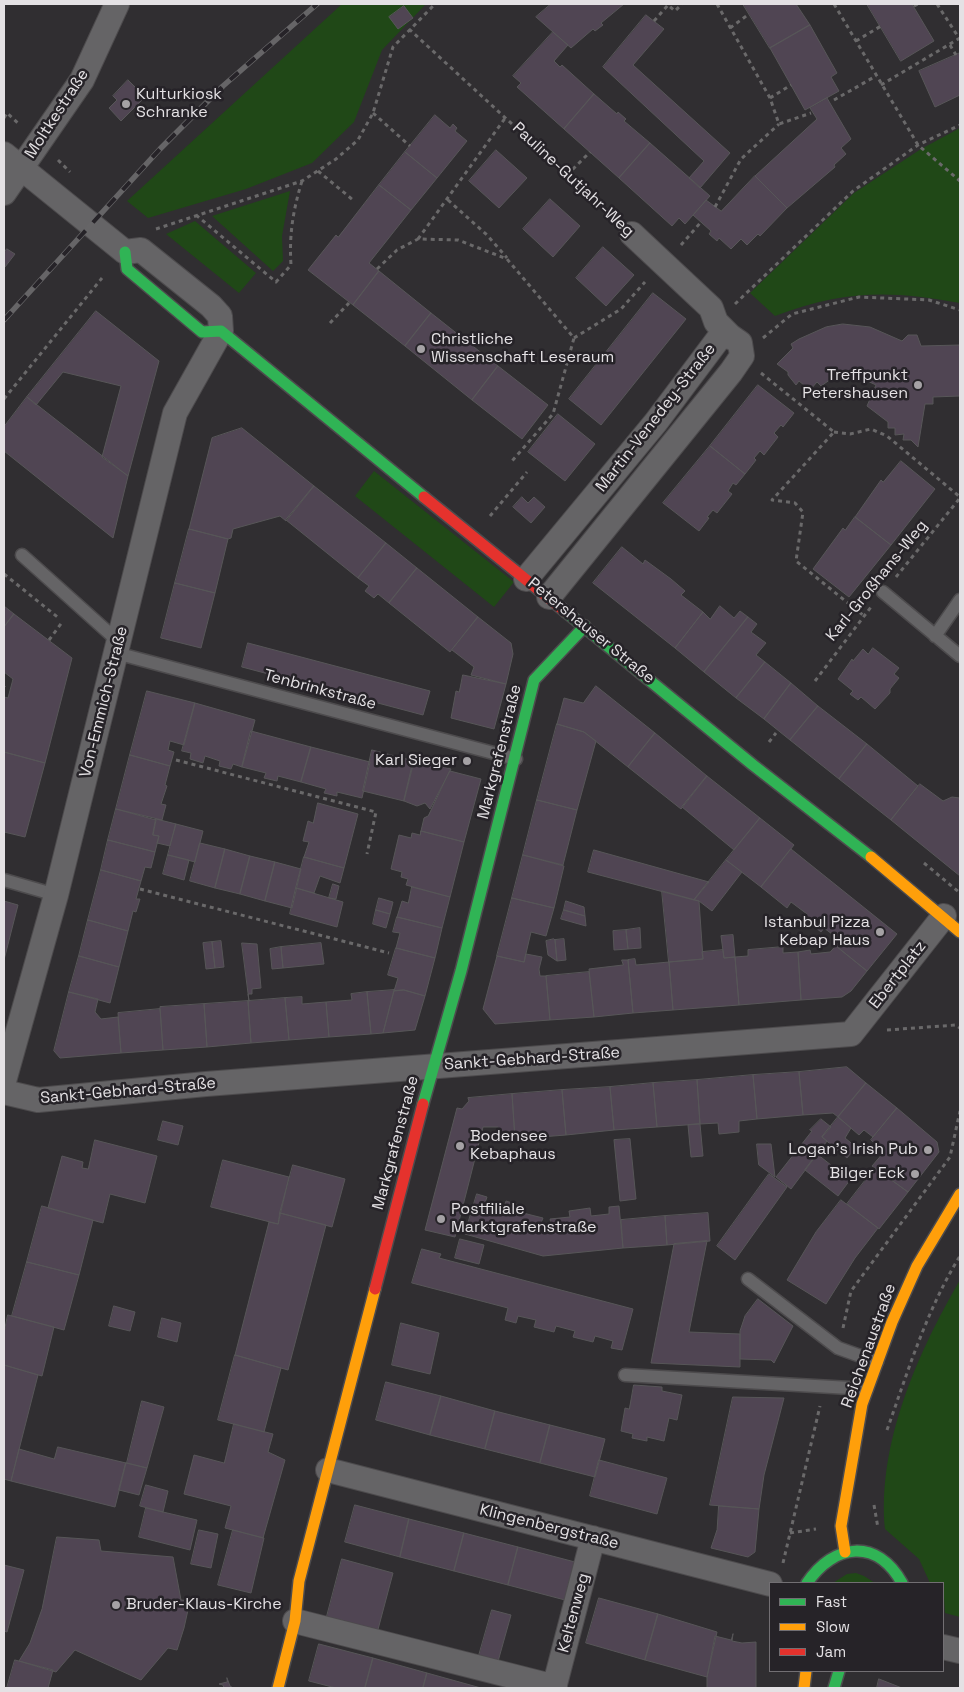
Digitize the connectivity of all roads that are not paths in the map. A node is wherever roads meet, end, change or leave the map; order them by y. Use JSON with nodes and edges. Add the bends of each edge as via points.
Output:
{"nodes":[{"id":1,"x":117,"y":4,"type":"edge"},
{"id":2,"x":4,"y":154,"type":"edge"},
{"id":3,"x":21,"y":169,"type":"junction"},
{"id":4,"x":4,"y":193,"type":"edge"},
{"id":5,"x":632,"y":234,"type":"road end"},
{"id":6,"x":723,"y":329,"type":"junction"},
{"id":7,"x":221,"y":331,"type":"junction"},
{"id":8,"x":22,"y":555,"type":"dead end"},
{"id":9,"x":526,"y":579,"type":"junction"},
{"id":10,"x":883,"y":592,"type":"road end"},
{"id":11,"x":550,"y":597,"type":"junction"},
{"id":12,"x":960,"y":600,"type":"edge"},
{"id":13,"x":585,"y":626,"type":"junction"},
{"id":14,"x":934,"y":636,"type":"junction"},
{"id":15,"x":118,"y":647,"type":"junction"},
{"id":16,"x":960,"y":656,"type":"edge"},
{"id":17,"x":516,"y":759,"type":"junction"},
{"id":18,"x":4,"y":880,"type":"edge"},
{"id":19,"x":56,"y":895,"type":"junction"},
{"id":20,"x":952,"y":924,"type":"edge"},
{"id":21,"x":851,"y":1034,"type":"joint"},
{"id":22,"x":433,"y":1066,"type":"junction"},
{"id":23,"x":4,"y":1081,"type":"edge"},
{"id":24,"x":4,"y":1092,"type":"edge"},
{"id":25,"x":960,"y":1194,"type":"edge"},
{"id":26,"x":748,"y":1279,"type":"dead end"},
{"id":27,"x":877,"y":1362,"type":"junction"},
{"id":28,"x":625,"y":1374,"type":"dead end"},
{"id":29,"x":867,"y":1389,"type":"junction"},
{"id":30,"x":328,"y":1470,"type":"junction"},
{"id":31,"x":593,"y":1538,"type":"junction"},
{"id":32,"x":845,"y":1552,"type":"junction"},
{"id":33,"x":808,"y":1582,"type":"edge"},
{"id":34,"x":901,"y":1582,"type":"edge"},
{"id":35,"x":769,"y":1584,"type":"edge"},
{"id":36,"x":295,"y":1621,"type":"junction"},
{"id":37,"x":944,"y":1647,"type":"edge"},
{"id":38,"x":960,"y":1651,"type":"edge"},
{"id":39,"x":806,"y":1672,"type":"edge"},
{"id":40,"x":839,"y":1672,"type":"edge"},
{"id":41,"x":278,"y":1688,"type":"edge"},
{"id":42,"x":554,"y":1688,"type":"edge"},
{"id":43,"x":804,"y":1688,"type":"edge"},
{"id":44,"x":834,"y":1688,"type":"edge"}],
"edges":[{"from":1,"to":3,"type":"street","name":"Moltkestraße","via":[[82,80]]},
{"from":2,"to":3,"type":"street"},
{"from":3,"to":4,"type":"street","name":"Moltkestraße"},
{"from":3,"to":7,"type":"street","via":[[125,252],[141,250],[211,306],[220,316]]},
{"from":5,"to":6,"type":"street","name":"Pauline-Gutjahr-Weg","via":[[711,308]]},
{"from":6,"to":9,"type":"street","name":"Martin-Venedey-Straße","via":[[656,422]]},
{"from":6,"to":11,"type":"street","name":"Martin-Venedey-Straße","via":[[740,343],[742,356]]},
{"from":7,"to":9,"type":"street","name":"Petershauser Straße"},
{"from":7,"to":15,"type":"street","name":"Von-Emmich-Straße","via":[[175,412]]},
{"from":8,"to":15,"type":"lane"},
{"from":9,"to":11,"type":"street","name":"Petershauser Straße"},
{"from":10,"to":14,"type":"lane"},
{"from":11,"to":13,"type":"street","name":"Petershauser Straße"},
{"from":12,"to":14,"type":"lane"},
{"from":13,"to":17,"type":"street","name":"Markgrafenstraße","via":[[534,680]]},
{"from":13,"to":20,"type":"street","name":"Petershauser Straße"},
{"from":14,"to":16,"type":"lane"},
{"from":15,"to":17,"type":"lane","name":"Tenbrinkstraße"},
{"from":15,"to":19,"type":"street","name":"Von-Emmich-Straße"},
{"from":17,"to":22,"type":"street","name":"Markgrafenstraße"},
{"from":18,"to":19,"type":"lane"},
{"from":19,"to":23,"type":"street","name":"Von-Emmich-Straße"},
{"from":20,"to":21,"type":"street","name":"Ebertplatz"},
{"from":21,"to":22,"type":"street","name":"Sankt-Gebhard-Straße"},
{"from":22,"to":24,"type":"street","name":"Sankt-Gebhard-Straße","via":[[38,1100]]},
{"from":22,"to":30,"type":"street","name":"Markgrafenstraße"},
{"from":25,"to":27,"type":"street","name":"Reichenaustraße","via":[[917,1266]]},
{"from":26,"to":27,"type":"lane","via":[[838,1348]]},
{"from":27,"to":29,"type":"street","name":"Reichenaustraße"},
{"from":28,"to":29,"type":"lane"},
{"from":29,"to":32,"type":"street","name":"Reichenaustraße","via":[[841,1526]]},
{"from":30,"to":31,"type":"street","name":"Klingenbergstraße"},
{"from":30,"to":36,"type":"street","name":"Markgrafenstraße","via":[[299,1581]]},
{"from":31,"to":35,"type":"street","name":"Klingenbergstraße"},
{"from":31,"to":42,"type":"street","name":"Keltenweg"},
{"from":32,"to":33,"type":"street","via":[[821,1563]]},
{"from":32,"to":34,"type":"street","via":[[864,1552],[882,1558]]},
{"from":36,"to":41,"type":"street","name":"Markgrafenstraße"},
{"from":36,"to":42,"type":"street"},
{"from":37,"to":38,"type":"street"},
{"from":39,"to":43,"type":"street"},
{"from":40,"to":44,"type":"street"}]}
